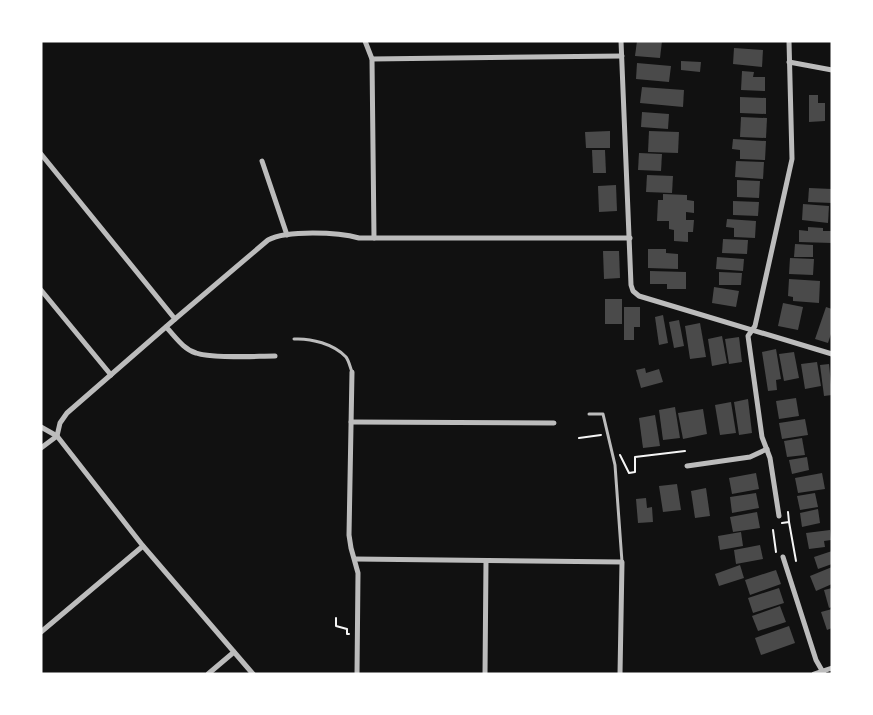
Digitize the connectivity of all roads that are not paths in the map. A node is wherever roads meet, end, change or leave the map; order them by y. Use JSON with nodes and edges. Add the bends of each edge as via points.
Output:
{"nodes":[{"id":1,"x":365,"y":41,"type":"edge"},
{"id":2,"x":621,"y":41,"type":"edge"},
{"id":3,"x":788,"y":41,"type":"edge"},
{"id":4,"x":622,"y":56,"type":"junction"},
{"id":5,"x":372,"y":59,"type":"junction"},
{"id":6,"x":789,"y":62,"type":"junction"},
{"id":7,"x":832,"y":70,"type":"edge"},
{"id":8,"x":41,"y":154,"type":"edge"},
{"id":9,"x":262,"y":162,"type":"dead end"},
{"id":10,"x":287,"y":235,"type":"junction"},
{"id":11,"x":374,"y":238,"type":"junction"},
{"id":12,"x":630,"y":238,"type":"junction"},
{"id":13,"x":41,"y":290,"type":"edge"},
{"id":14,"x":175,"y":319,"type":"junction"},
{"id":15,"x":166,"y":327,"type":"junction"},
{"id":16,"x":752,"y":330,"type":"junction"},
{"id":17,"x":294,"y":339,"type":"dead end"},
{"id":18,"x":832,"y":354,"type":"edge"},
{"id":19,"x":275,"y":356,"type":"dead end"},
{"id":20,"x":352,"y":372,"type":"joint"},
{"id":21,"x":111,"y":375,"type":"junction"},
{"id":22,"x":589,"y":414,"type":"dead end"},
{"id":23,"x":351,"y":422,"type":"junction"},
{"id":24,"x":554,"y":424,"type":"dead end"},
{"id":25,"x":41,"y":428,"type":"edge"},
{"id":26,"x":57,"y":436,"type":"junction"},
{"id":27,"x":41,"y":448,"type":"edge"},
{"id":28,"x":767,"y":449,"type":"junction"},
{"id":29,"x":687,"y":466,"type":"dead end"},
{"id":30,"x":779,"y":516,"type":"dead end"},
{"id":31,"x":143,"y":546,"type":"junction"},
{"id":32,"x":783,"y":557,"type":"dead end"},
{"id":33,"x":355,"y":559,"type":"junction"},
{"id":34,"x":486,"y":561,"type":"junction"},
{"id":35,"x":622,"y":562,"type":"junction"},
{"id":36,"x":41,"y":632,"type":"edge"},
{"id":37,"x":234,"y":652,"type":"junction"},
{"id":38,"x":832,"y":668,"type":"edge"},
{"id":39,"x":823,"y":672,"type":"edge"},
{"id":40,"x":208,"y":674,"type":"edge"},
{"id":41,"x":253,"y":674,"type":"edge"},
{"id":42,"x":357,"y":674,"type":"edge"},
{"id":43,"x":485,"y":674,"type":"edge"},
{"id":44,"x":620,"y":674,"type":"edge"},
{"id":45,"x":814,"y":674,"type":"edge"}],
"edges":[{"from":1,"to":5,"type":"street"},
{"from":2,"to":4,"type":"street"},
{"from":3,"to":6,"type":"street"},
{"from":4,"to":5,"type":"street"},
{"from":4,"to":12,"type":"street"},
{"from":5,"to":11,"type":"street"},
{"from":6,"to":7,"type":"street"},
{"from":6,"to":16,"type":"street","via":[[792,159]]},
{"from":8,"to":14,"type":"street"},
{"from":9,"to":10,"type":"street"},
{"from":10,"to":11,"type":"street"},
{"from":10,"to":14,"type":"street","via":[[268,240]]},
{"from":11,"to":12,"type":"street"},
{"from":12,"to":16,"type":"street","via":[[631,285],[636,294]]},
{"from":13,"to":21,"type":"street"},
{"from":14,"to":15,"type":"street"},
{"from":15,"to":19,"type":"street","via":[[181,344],[195,353]]},
{"from":15,"to":21,"type":"street"},
{"from":16,"to":18,"type":"street"},
{"from":16,"to":28,"type":"street","via":[[748,336],[762,436]]},
{"from":17,"to":20,"type":"lane","via":[[334,347],[347,358]]},
{"from":20,"to":23,"type":"street"},
{"from":21,"to":26,"type":"street","via":[[67,414],[60,423]]},
{"from":22,"to":35,"type":"lane","via":[[603,414],[615,465]]},
{"from":23,"to":24,"type":"street"},
{"from":23,"to":33,"type":"street","via":[[349,535]]},
{"from":25,"to":26,"type":"street"},
{"from":26,"to":27,"type":"street"},
{"from":26,"to":31,"type":"street"},
{"from":28,"to":29,"type":"street","via":[[750,457]]},
{"from":28,"to":30,"type":"street"},
{"from":31,"to":36,"type":"street"},
{"from":31,"to":37,"type":"street"},
{"from":32,"to":39,"type":"street","via":[[816,660]]},
{"from":33,"to":34,"type":"street"},
{"from":33,"to":42,"type":"street","via":[[358,574]]},
{"from":34,"to":35,"type":"street"},
{"from":34,"to":43,"type":"street"},
{"from":35,"to":44,"type":"street"},
{"from":37,"to":40,"type":"street"},
{"from":37,"to":41,"type":"street"},
{"from":38,"to":39,"type":"street"},
{"from":39,"to":45,"type":"street"}]}
